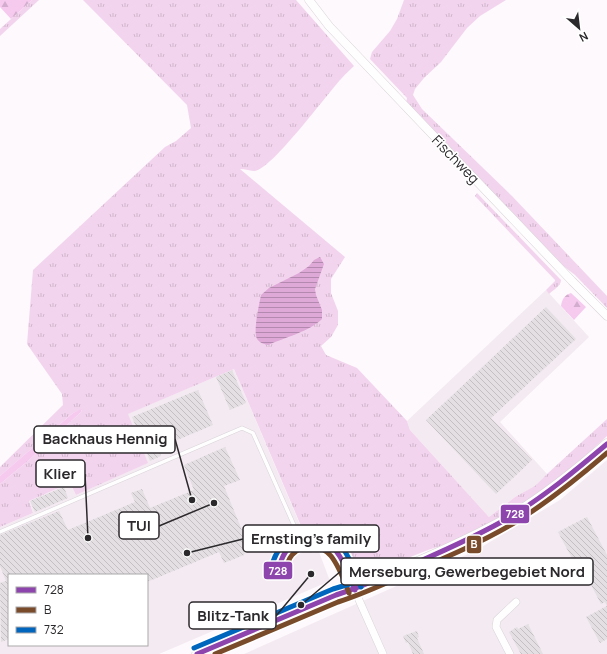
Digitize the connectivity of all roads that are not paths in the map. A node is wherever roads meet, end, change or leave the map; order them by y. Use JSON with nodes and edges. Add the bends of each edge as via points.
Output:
{"nodes":[{"id":1,"x":309,"y":0,"type":"edge"},
{"id":2,"x":607,"y":316,"type":"edge"},
{"id":3,"x":607,"y":444,"type":"edge"},
{"id":4,"x":0,"y":532,"type":"edge"},
{"id":5,"x":301,"y":541,"type":"junction"},
{"id":6,"x":277,"y":573,"type":"dead end"},
{"id":7,"x":355,"y":590,"type":"junction"},
{"id":8,"x":516,"y":602,"type":"dead end"},
{"id":9,"x":197,"y":654,"type":"edge"},
{"id":10,"x":212,"y":654,"type":"edge"},
{"id":11,"x":383,"y":654,"type":"edge"},
{"id":12,"x":510,"y":654,"type":"edge"}],
"edges":[{"from":1,"to":2,"type":"street","name":"Fischweg","via":[[329,26]]},
{"from":3,"to":7,"type":"main road","via":[[574,473],[509,517],[444,551]]},
{"from":4,"to":5,"type":"lane","via":[[242,428],[253,433]]},
{"from":5,"to":6,"type":"lane","via":[[292,544],[283,556]]},
{"from":5,"to":7,"type":"street","via":[[315,539],[334,549]]},
{"from":7,"to":9,"type":"main road","via":[[336,595]]},
{"from":7,"to":10,"type":"main road","via":[[334,602]]},
{"from":7,"to":11,"type":"street"},
{"from":8,"to":12,"type":"street","via":[[496,620],[496,627]]}]}
